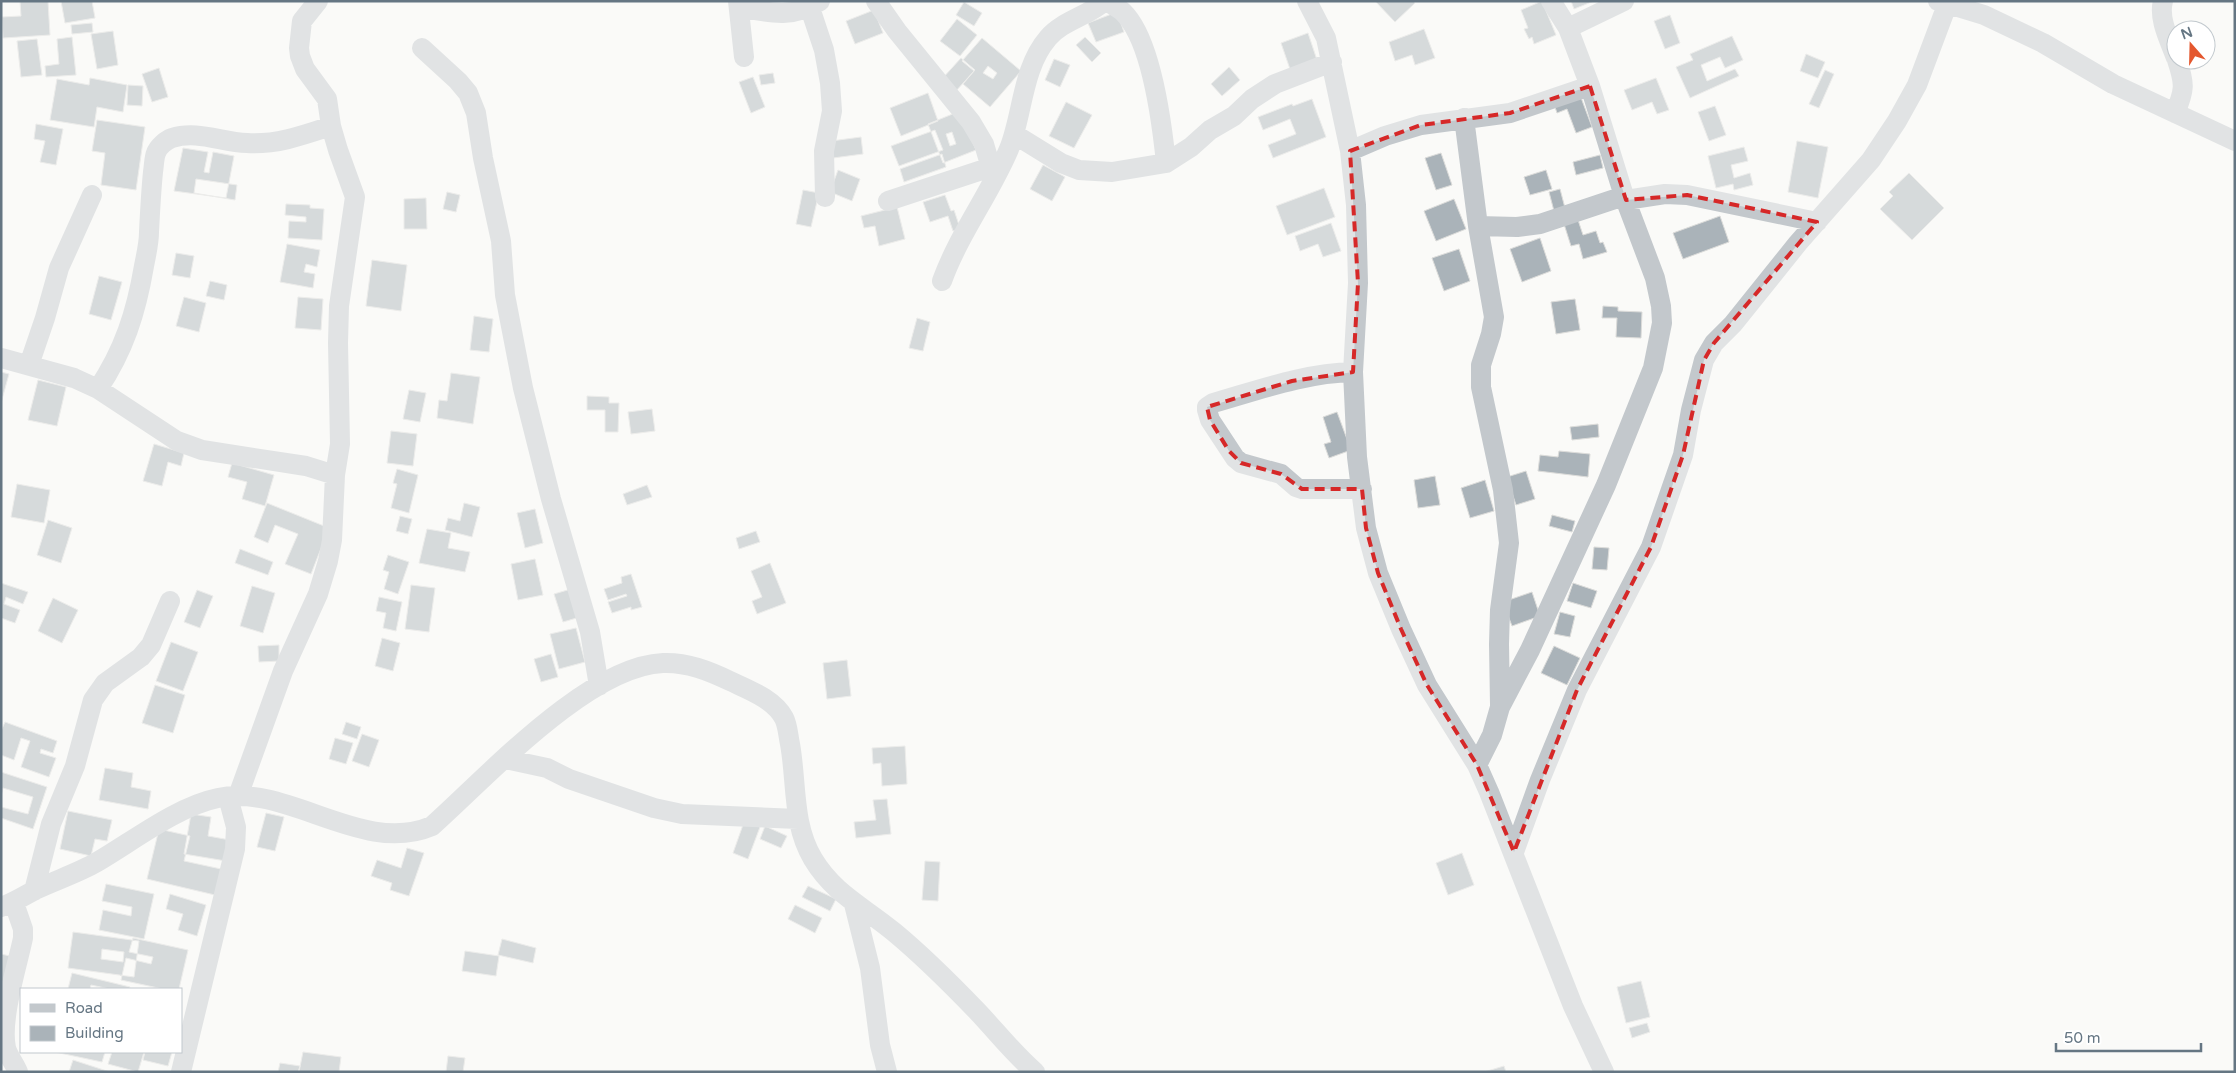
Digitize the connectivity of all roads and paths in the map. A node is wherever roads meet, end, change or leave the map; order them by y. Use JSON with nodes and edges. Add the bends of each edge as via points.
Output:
{"nodes":[{"id":1,"x":318,"y":1,"type":"edge"},
{"id":2,"x":876,"y":1,"type":"edge"},
{"id":3,"x":1106,"y":1,"type":"edge"},
{"id":4,"x":1307,"y":1,"type":"edge"},
{"id":5,"x":1551,"y":1,"type":"edge"},
{"id":6,"x":1624,"y":1,"type":"edge"},
{"id":7,"x":2163,"y":1,"type":"edge"},
{"id":8,"x":1943,"y":3,"type":"edge"},
{"id":9,"x":739,"y":4,"type":"edge"},
{"id":10,"x":815,"y":4,"type":"edge"},
{"id":11,"x":1568,"y":28,"type":"junction"},
{"id":12,"x":2166,"y":31,"type":"edge"},
{"id":13,"x":422,"y":48,"type":"dead end"},
{"id":14,"x":744,"y":57,"type":"dead end"},
{"id":15,"x":1332,"y":62,"type":"junction"},
{"id":16,"x":2179,"y":70,"type":"edge"},
{"id":17,"x":1590,"y":86,"type":"junction"},
{"id":18,"x":2175,"y":113,"type":"junction"},
{"id":19,"x":1464,"y":118,"type":"junction"},
{"id":20,"x":331,"y":126,"type":"junction"},
{"id":21,"x":1014,"y":134,"type":"junction"},
{"id":22,"x":2235,"y":141,"type":"edge"},
{"id":23,"x":1350,"y":151,"type":"junction"},
{"id":24,"x":1166,"y":163,"type":"junction"},
{"id":25,"x":992,"y":173,"type":"junction"},
{"id":26,"x":92,"y":194,"type":"dead end"},
{"id":27,"x":825,"y":197,"type":"dead end"},
{"id":28,"x":1625,"y":198,"type":"junction"},
{"id":29,"x":888,"y":201,"type":"dead end"},
{"id":30,"x":1817,"y":222,"type":"junction"},
{"id":31,"x":1478,"y":226,"type":"junction"},
{"id":32,"x":942,"y":281,"type":"dead end"},
{"id":33,"x":1,"y":358,"type":"edge"},
{"id":34,"x":28,"y":365,"type":"junction"},
{"id":35,"x":1353,"y":372,"type":"junction"},
{"id":36,"x":98,"y":389,"type":"junction"},
{"id":37,"x":335,"y":475,"type":"junction"},
{"id":38,"x":1362,"y":489,"type":"junction"},
{"id":39,"x":170,"y":601,"type":"dead end"},
{"id":40,"x":599,"y":686,"type":"junction"},
{"id":41,"x":1500,"y":707,"type":"junction"},
{"id":42,"x":505,"y":759,"type":"junction"},
{"id":43,"x":1477,"y":765,"type":"junction"},
{"id":44,"x":233,"y":797,"type":"junction"},
{"id":45,"x":798,"y":819,"type":"junction"},
{"id":46,"x":1514,"y":852,"type":"junction"},
{"id":47,"x":34,"y":891,"type":"junction"},
{"id":48,"x":854,"y":904,"type":"junction"},
{"id":49,"x":8,"y":905,"type":"edge"},
{"id":50,"x":187,"y":1049,"type":"junction"},
{"id":51,"x":18,"y":1072,"type":"edge"},
{"id":52,"x":181,"y":1072,"type":"edge"},
{"id":53,"x":196,"y":1072,"type":"edge"},
{"id":54,"x":887,"y":1072,"type":"edge"},
{"id":55,"x":1035,"y":1072,"type":"edge"},
{"id":56,"x":1604,"y":1072,"type":"edge"}],
"edges":[{"from":1,"to":20,"type":"street","via":[[302,21],[299,48],[305,69],[327,99]]},
{"from":2,"to":25,"type":"street","via":[[971,122],[984,144]]},
{"from":3,"to":21,"type":"street","via":[[1058,30],[1039,50]]},
{"from":3,"to":24,"type":"street","via":[[1123,12],[1141,41],[1159,99]]},
{"from":4,"to":15,"type":"street","via":[[1326,38]]},
{"from":5,"to":11,"type":"street"},
{"from":6,"to":11,"type":"street"},
{"from":7,"to":12,"type":"street","via":[[2161,8]]},
{"from":8,"to":18,"type":"street","via":[[1984,15],[2043,43],[2113,84]]},
{"from":8,"to":30,"type":"street","via":[[1917,85],[1897,121],[1871,160]]},
{"from":9,"to":10,"type":"street","via":[[782,14],[800,12]]},
{"from":9,"to":14,"type":"street"},
{"from":10,"to":27,"type":"street","via":[[832,111],[824,151]]},
{"from":11,"to":17,"type":"street"},
{"from":13,"to":40,"type":"street","via":[[468,93],[476,113],[501,241],[505,295],[523,388],[590,632]]},
{"from":15,"to":23,"type":"street"},
{"from":15,"to":24,"type":"street","via":[[1275,84]]},
{"from":16,"to":18,"type":"street","via":[[2184,86]]},
{"from":17,"to":19,"type":"street","via":[[1510,113]]},
{"from":17,"to":28,"type":"street"},
{"from":18,"to":22,"type":"street"},
{"from":19,"to":23,"type":"street","via":[[1421,125]]},
{"from":19,"to":31,"type":"street"},
{"from":20,"to":36,"type":"street","via":[[269,143],[188,135],[170,138],[161,146],[156,154],[149,235],[135,310],[126,340]]},
{"from":20,"to":37,"type":"street","via":[[355,197],[339,306],[340,444]]},
{"from":21,"to":24,"type":"street","via":[[1061,163],[1079,170],[1112,172]]},
{"from":21,"to":25,"type":"street"},
{"from":23,"to":35,"type":"street","via":[[1356,205],[1358,282]]},
{"from":25,"to":29,"type":"street"},
{"from":25,"to":32,"type":"street"},
{"from":26,"to":34,"type":"street","via":[[59,268]]},
{"from":28,"to":30,"type":"street","via":[[1687,195]]},
{"from":28,"to":31,"type":"street","via":[[1540,224]]},
{"from":28,"to":41,"type":"street","via":[[1662,306],[1659,344],[1653,368],[1606,485],[1530,650]]},
{"from":30,"to":46,"type":"street","via":[[1714,343],[1704,360],[1690,410],[1683,455],[1651,547],[1577,690]]},
{"from":31,"to":41,"type":"street","via":[[1494,317],[1481,365],[1481,387],[1503,490],[1509,543],[1498,644]]},
{"from":33,"to":34,"type":"street"},
{"from":34,"to":36,"type":"street","via":[[74,378]]},
{"from":35,"to":38,"type":"street","via":[[1357,457]]},
{"from":35,"to":38,"type":"street","via":[[1292,381],[1213,404],[1207,410],[1228,451],[1241,463],[1281,474],[1302,489]]},
{"from":36,"to":37,"type":"street","via":[[176,440],[202,450],[306,466]]},
{"from":37,"to":44,"type":"street","via":[[332,540],[318,594],[283,671]]},
{"from":38,"to":43,"type":"street","via":[[1366,528],[1378,573],[1401,629],[1428,685]]},
{"from":39,"to":47,"type":"street","via":[[151,645],[141,657],[104,683],[93,700],[75,766],[51,824]]},
{"from":40,"to":42,"type":"street","via":[[565,708]]},
{"from":40,"to":45,"type":"street","via":[[642,667],[681,664],[709,671],[778,708],[787,727],[793,757]]},
{"from":41,"to":43,"type":"street","via":[[1492,735]]},
{"from":42,"to":44,"type":"street","via":[[432,826],[402,834],[377,832],[269,801]]},
{"from":42,"to":45,"type":"street","via":[[547,768],[569,779],[654,808],[682,814]]},
{"from":43,"to":46,"type":"street"},
{"from":44,"to":47,"type":"street","via":[[211,800],[164,821],[96,862]]},
{"from":44,"to":50,"type":"street","via":[[235,849]]},
{"from":45,"to":48,"type":"street","via":[[822,874]]},
{"from":46,"to":56,"type":"street","via":[[1573,1006]]},
{"from":47,"to":49,"type":"street"},
{"from":48,"to":54,"type":"street","via":[[870,968],[880,1045]]},
{"from":48,"to":55,"type":"street","via":[[894,932],[968,1001]]},
{"from":49,"to":51,"type":"street","via":[[21,923],[23,938],[6,1012],[5,1031],[6,1048]]},
{"from":50,"to":52,"type":"street"},
{"from":50,"to":53,"type":"street"}]}
